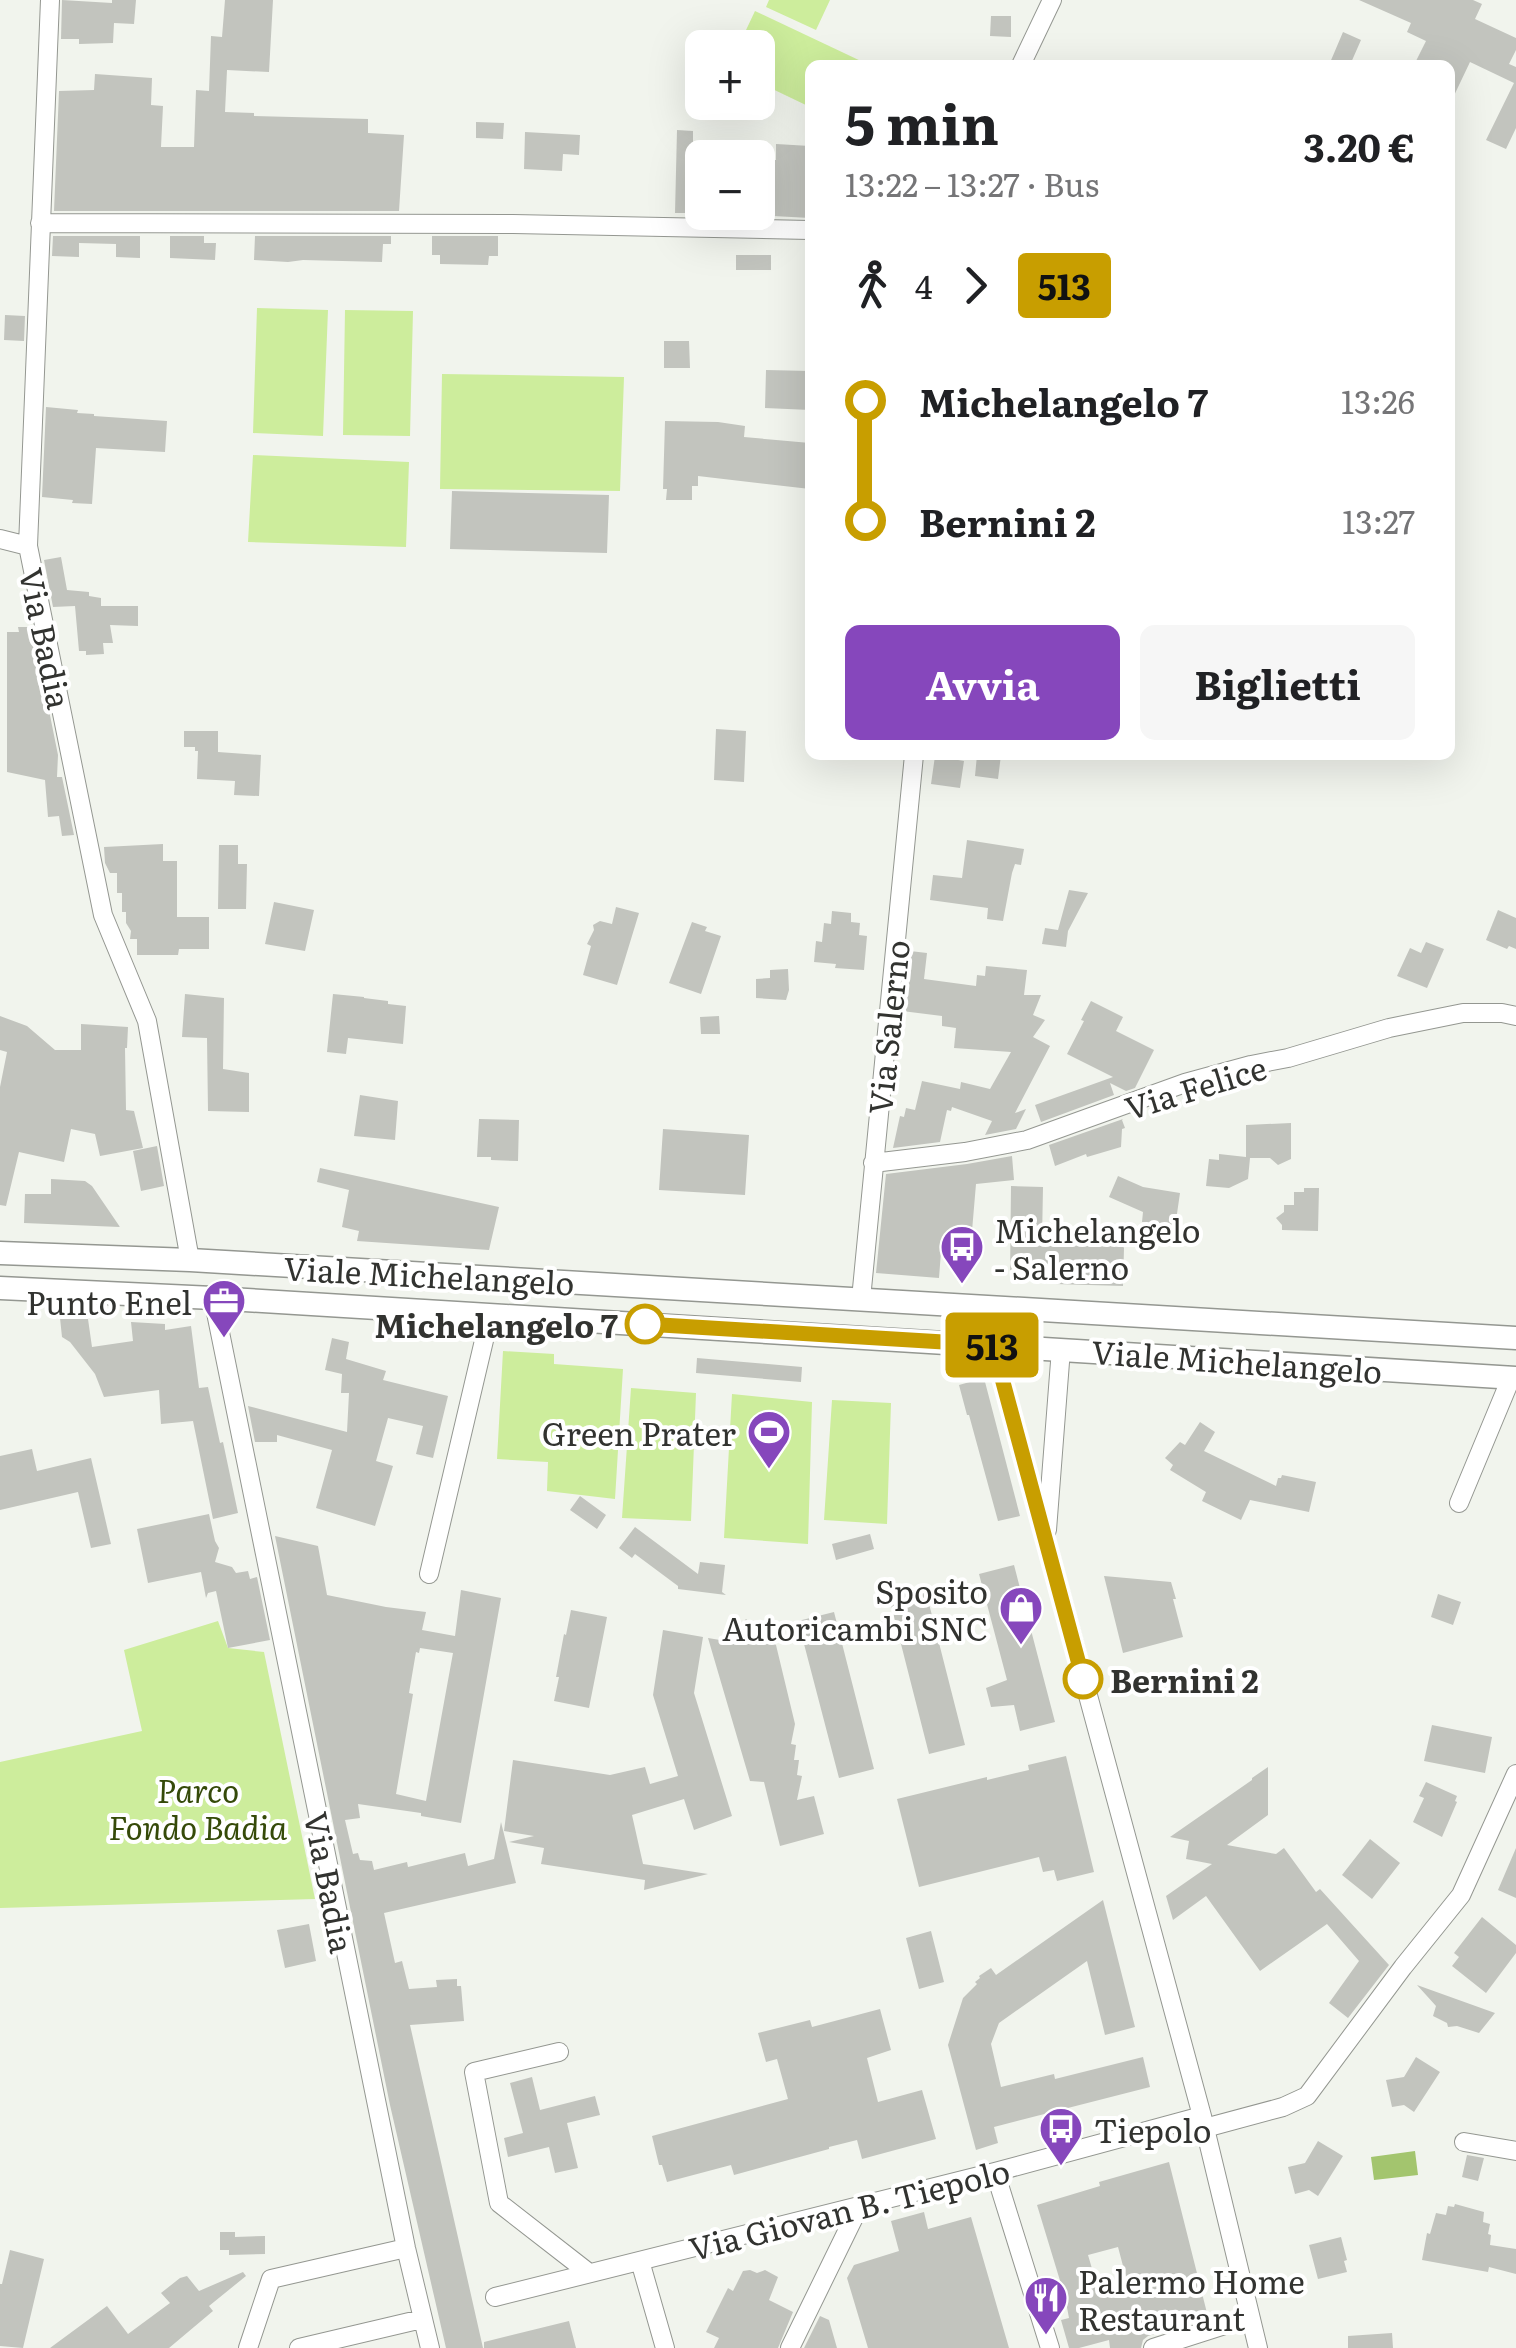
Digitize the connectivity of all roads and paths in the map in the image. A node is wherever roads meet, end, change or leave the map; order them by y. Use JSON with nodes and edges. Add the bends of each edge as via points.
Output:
{"nodes":[{"id":1,"x":50,"y":0,"type":"edge"},
{"id":2,"x":1052,"y":0,"type":"edge"},
{"id":3,"x":1023,"y":60,"type":"edge"},
{"id":4,"x":40,"y":223,"type":"junction"},
{"id":5,"x":805,"y":230,"type":"edge"},
{"id":6,"x":0,"y":539,"type":"edge"},
{"id":7,"x":28,"y":546,"type":"junction"},
{"id":8,"x":913,"y":760,"type":"edge"},
{"id":9,"x":1516,"y":1016,"type":"edge"},
{"id":10,"x":873,"y":1163,"type":"junction"},
{"id":11,"x":0,"y":1253,"type":"edge"},
{"id":12,"x":190,"y":1260,"type":"junction"},
{"id":13,"x":0,"y":1288,"type":"edge"},
{"id":14,"x":686,"y":1288,"type":"junction"},
{"id":15,"x":213,"y":1298,"type":"junction"},
{"id":16,"x":861,"y":1299,"type":"junction"},
{"id":17,"x":490,"y":1315,"type":"junction"},
{"id":18,"x":684,"y":1326,"type":"junction"},
{"id":19,"x":1514,"y":1337,"type":"edge"},
{"id":20,"x":993,"y":1345,"type":"junction"},
{"id":21,"x":1061,"y":1349,"type":"junction"},
{"id":22,"x":1513,"y":1378,"type":"edge"},
{"id":23,"x":1459,"y":1503,"type":"dead end"},
{"id":24,"x":1046,"y":1545,"type":"junction"},
{"id":25,"x":429,"y":1574,"type":"dead end"},
{"id":26,"x":1516,"y":1774,"type":"edge"},
{"id":27,"x":559,"y":2052,"type":"dead end"},
{"id":28,"x":1203,"y":2122,"type":"junction"},
{"id":29,"x":1464,"y":2142,"type":"dead end"},
{"id":30,"x":1516,"y":2151,"type":"edge"},
{"id":31,"x":995,"y":2172,"type":"junction"},
{"id":32,"x":860,"y":2206,"type":"junction"},
{"id":33,"x":406,"y":2248,"type":"junction"},
{"id":34,"x":640,"y":2261,"type":"junction"},
{"id":35,"x":589,"y":2273,"type":"junction"},
{"id":36,"x":495,"y":2297,"type":"dead end"},
{"id":37,"x":1250,"y":2317,"type":"junction"},
{"id":38,"x":422,"y":2319,"type":"junction"},
{"id":39,"x":248,"y":2348,"type":"edge"},
{"id":40,"x":299,"y":2348,"type":"edge"},
{"id":41,"x":430,"y":2348,"type":"edge"},
{"id":42,"x":665,"y":2348,"type":"edge"},
{"id":43,"x":790,"y":2348,"type":"edge"},
{"id":44,"x":1050,"y":2348,"type":"edge"},
{"id":45,"x":1153,"y":2348,"type":"edge"},
{"id":46,"x":1258,"y":2348,"type":"edge"}],
"edges":[{"from":1,"to":4,"type":"street","name":"Via Badia"},
{"from":2,"to":3,"type":"street"},
{"from":4,"to":5,"type":"street"},
{"from":4,"to":7,"type":"street","name":"Via Badia"},
{"from":6,"to":7,"type":"street"},
{"from":7,"to":12,"type":"street","name":"Via Badia","via":[[103,915],[147,1021]]},
{"from":8,"to":10,"type":"street","name":"Via Salerno"},
{"from":9,"to":10,"type":"street","name":"Via Felice","via":[[1463,1013],[1389,1028],[1184,1083],[1027,1140]]},
{"from":10,"to":16,"type":"street","name":"Via Salerno"},
{"from":11,"to":12,"type":"street","name":"Viale Michelangelo"},
{"from":12,"to":14,"type":"street","name":"Viale Michelangelo"},
{"from":13,"to":15,"type":"street","name":"Viale Michelangelo"},
{"from":14,"to":16,"type":"street","name":"Viale Michelangelo"},
{"from":14,"to":18,"type":"street"},
{"from":15,"to":17,"type":"street","name":"Viale Michelangelo"},
{"from":15,"to":33,"type":"street","name":"Via Badia"},
{"from":16,"to":19,"type":"street","name":"Viale Michelangelo"},
{"from":17,"to":18,"type":"street","name":"Viale Michelangelo"},
{"from":17,"to":25,"type":"street"},
{"from":18,"to":20,"type":"street","name":"Viale Michelangelo"},
{"from":19,"to":22,"type":"street"},
{"from":20,"to":21,"type":"street","name":"Viale Michelangelo"},
{"from":20,"to":24,"type":"street"},
{"from":21,"to":22,"type":"street","name":"Viale Michelangelo"},
{"from":21,"to":24,"type":"street"},
{"from":22,"to":23,"type":"street"},
{"from":24,"to":28,"type":"street"},
{"from":26,"to":28,"type":"street","name":"Via Giovan B. Tiepolo","via":[[1461,1894],[1306,2096],[1283,2107]]},
{"from":27,"to":35,"type":"street","via":[[474,2072],[499,2203]]},
{"from":28,"to":31,"type":"street","name":"Via Giovan B. Tiepolo"},
{"from":28,"to":37,"type":"street"},
{"from":29,"to":30,"type":"street"},
{"from":31,"to":32,"type":"street","name":"Via Giovan B. Tiepolo"},
{"from":31,"to":44,"type":"street"},
{"from":32,"to":34,"type":"street","name":"Via Giovan B. Tiepolo"},
{"from":32,"to":43,"type":"street"},
{"from":33,"to":38,"type":"street","name":"Via Badia"},
{"from":33,"to":39,"type":"street","via":[[271,2280]]},
{"from":34,"to":35,"type":"street","name":"Via Giovan B. Tiepolo"},
{"from":34,"to":42,"type":"street"},
{"from":35,"to":36,"type":"street","name":"Via Giovan B. Tiepolo"},
{"from":37,"to":45,"type":"street"},
{"from":37,"to":46,"type":"street"},
{"from":38,"to":40,"type":"street"},
{"from":38,"to":41,"type":"street","name":"Via Badia"}]}
